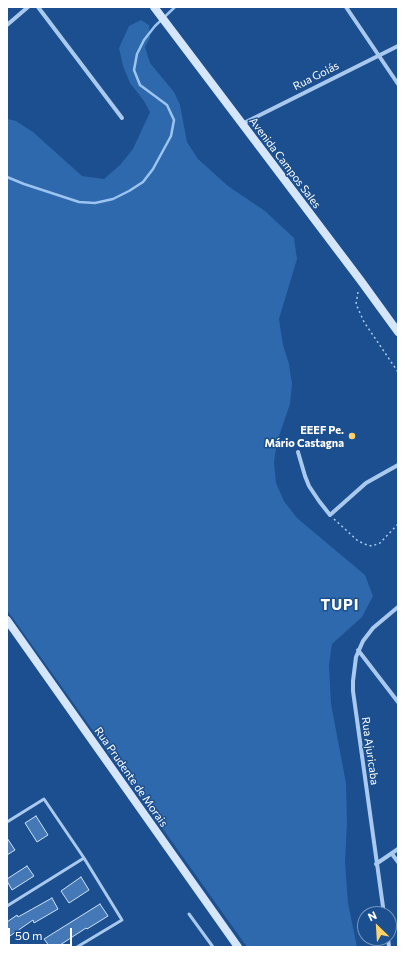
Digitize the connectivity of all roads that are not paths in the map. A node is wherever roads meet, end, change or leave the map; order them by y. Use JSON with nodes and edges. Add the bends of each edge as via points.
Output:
{"nodes":[{"id":1,"x":28,"y":7,"type":"edge"},
{"id":2,"x":38,"y":7,"type":"edge"},
{"id":3,"x":346,"y":7,"type":"edge"},
{"id":4,"x":155,"y":9,"type":"edge"},
{"id":5,"x":7,"y":25,"type":"edge"},
{"id":6,"x":398,"y":46,"type":"edge"},
{"id":7,"x":379,"y":54,"type":"junction"},
{"id":8,"x":398,"y":84,"type":"edge"},
{"id":9,"x":122,"y":118,"type":"dead end"},
{"id":10,"x":242,"y":124,"type":"junction"},
{"id":11,"x":398,"y":332,"type":"edge"},
{"id":12,"x":298,"y":452,"type":"dead end"},
{"id":13,"x":398,"y":465,"type":"edge"},
{"id":14,"x":398,"y":607,"type":"edge"},
{"id":15,"x":7,"y":620,"type":"edge"},
{"id":16,"x":358,"y":650,"type":"junction"},
{"id":17,"x":398,"y":702,"type":"edge"},
{"id":18,"x":7,"y":822,"type":"edge"},
{"id":19,"x":398,"y":849,"type":"edge"},
{"id":20,"x":392,"y":854,"type":"junction"},
{"id":21,"x":84,"y":858,"type":"junction"},
{"id":22,"x":398,"y":862,"type":"edge"},
{"id":23,"x":376,"y":864,"type":"junction"},
{"id":24,"x":7,"y":906,"type":"edge"},
{"id":25,"x":383,"y":906,"type":"edge"},
{"id":26,"x":189,"y":914,"type":"dead end"},
{"id":27,"x":78,"y":947,"type":"edge"},
{"id":28,"x":213,"y":947,"type":"edge"},
{"id":29,"x":238,"y":947,"type":"edge"}],
"edges":[{"from":1,"to":5,"type":"street"},
{"from":2,"to":9,"type":"street"},
{"from":3,"to":7,"type":"street"},
{"from":4,"to":10,"type":"street","name":"Avenida Campos Sales"},
{"from":6,"to":7,"type":"street","name":"Rua Goiás"},
{"from":7,"to":8,"type":"street"},
{"from":7,"to":10,"type":"street","name":"Rua Goiás"},
{"from":10,"to":11,"type":"street","name":"Avenida Campos Sales"},
{"from":12,"to":13,"type":"street","via":[[309,486],[330,515],[366,483]]},
{"from":14,"to":16,"type":"street","name":"Rua Ajuricaba","via":[[373,628]]},
{"from":15,"to":29,"type":"street","name":"Rua Prudente de Morais"},
{"from":16,"to":17,"type":"street"},
{"from":16,"to":23,"type":"street","name":"Rua Ajuricaba","via":[[353,691]]},
{"from":18,"to":21,"type":"lane","via":[[44,799]]},
{"from":19,"to":20,"type":"street"},
{"from":20,"to":22,"type":"street"},
{"from":20,"to":23,"type":"street"},
{"from":21,"to":24,"type":"lane"},
{"from":21,"to":27,"type":"lane","via":[[122,920]]},
{"from":23,"to":25,"type":"street","name":"Rua Ajuricaba"},
{"from":26,"to":28,"type":"lane"}]}
